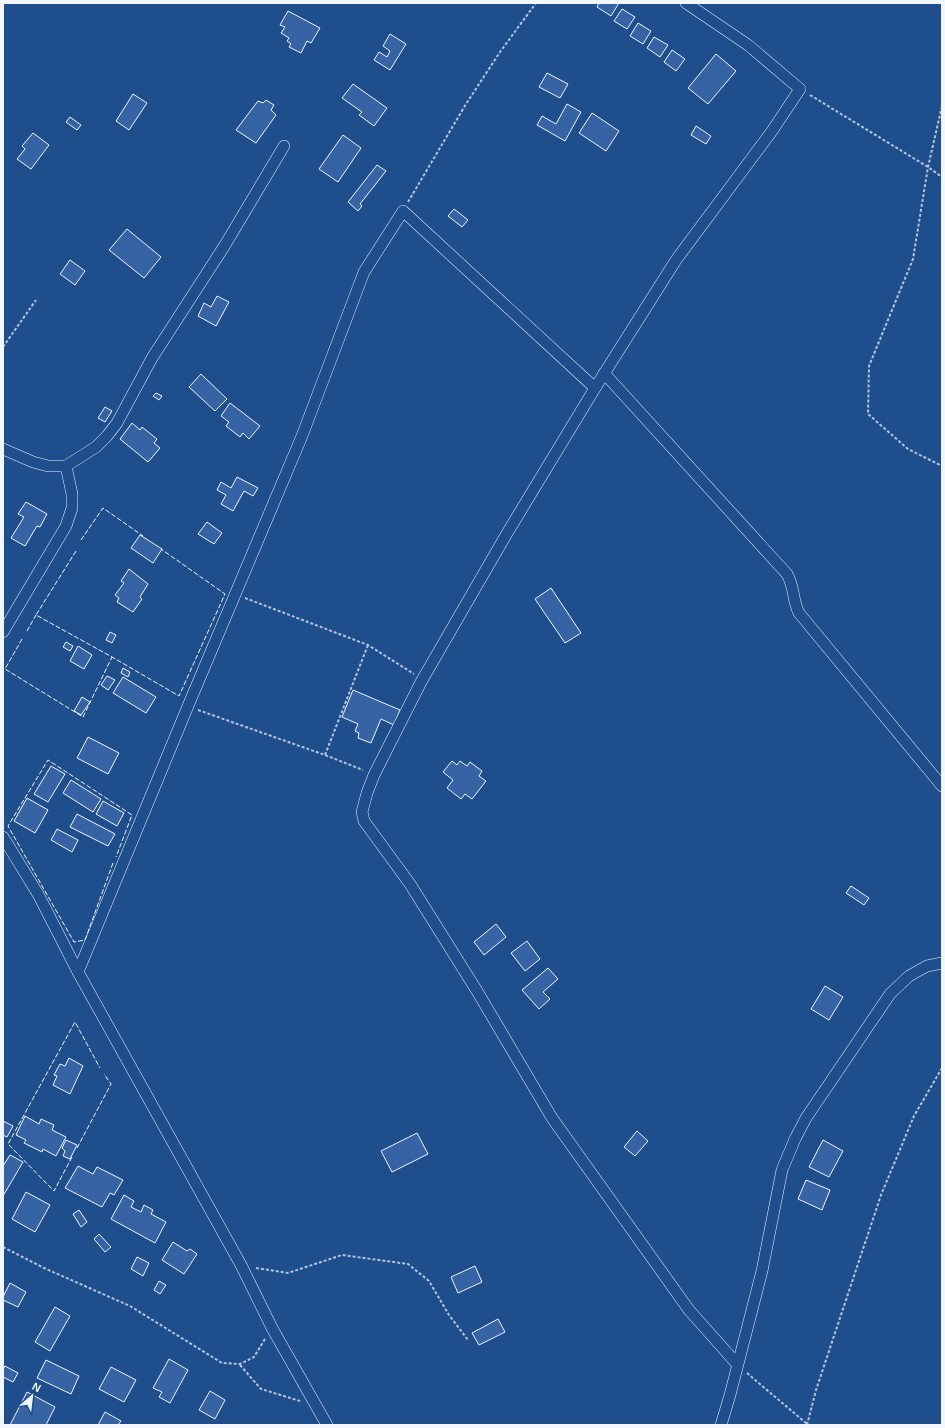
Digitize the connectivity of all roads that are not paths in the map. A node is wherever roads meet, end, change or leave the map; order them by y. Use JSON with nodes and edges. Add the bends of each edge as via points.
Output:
{"nodes":[{"id":1,"x":686,"y":3,"type":"edge"},
{"id":2,"x":284,"y":146,"type":"dead end"},
{"id":3,"x":604,"y":373,"type":"junction"},
{"id":4,"x":595,"y":388,"type":"junction"},
{"id":5,"x":3,"y":449,"type":"edge"},
{"id":6,"x":66,"y":466,"type":"junction"},
{"id":7,"x":3,"y":632,"type":"edge"},
{"id":8,"x":942,"y":786,"type":"edge"},
{"id":9,"x":3,"y":837,"type":"edge"},
{"id":10,"x":942,"y":963,"type":"edge"},
{"id":11,"x":78,"y":972,"type":"junction"},
{"id":12,"x":737,"y":1364,"type":"junction"},
{"id":13,"x":327,"y":1425,"type":"edge"},
{"id":14,"x":721,"y":1425,"type":"edge"}],
"edges":[{"from":1,"to":3,"type":"street","via":[[748,45],[800,89],[676,260]]},
{"from":2,"to":6,"type":"street","via":[[225,245],[152,358],[118,423],[96,447]]},
{"from":3,"to":4,"type":"street"},
{"from":3,"to":8,"type":"street","via":[[788,574],[794,604],[799,613]]},
{"from":4,"to":11,"type":"street","via":[[403,211],[364,272],[302,436]]},
{"from":4,"to":12,"type":"street","via":[[421,682],[374,775],[362,812],[364,821],[410,884],[477,991],[552,1118],[689,1310]]},
{"from":5,"to":6,"type":"street","via":[[33,462],[48,466]]},
{"from":6,"to":7,"type":"street","via":[[72,494],[72,508],[66,526]]},
{"from":9,"to":11,"type":"street","via":[[38,894]]},
{"from":10,"to":12,"type":"street","via":[[927,966],[909,976],[890,994],[806,1118],[795,1139],[782,1170],[762,1271]]},
{"from":11,"to":13,"type":"street"},
{"from":12,"to":14,"type":"street"}]}
